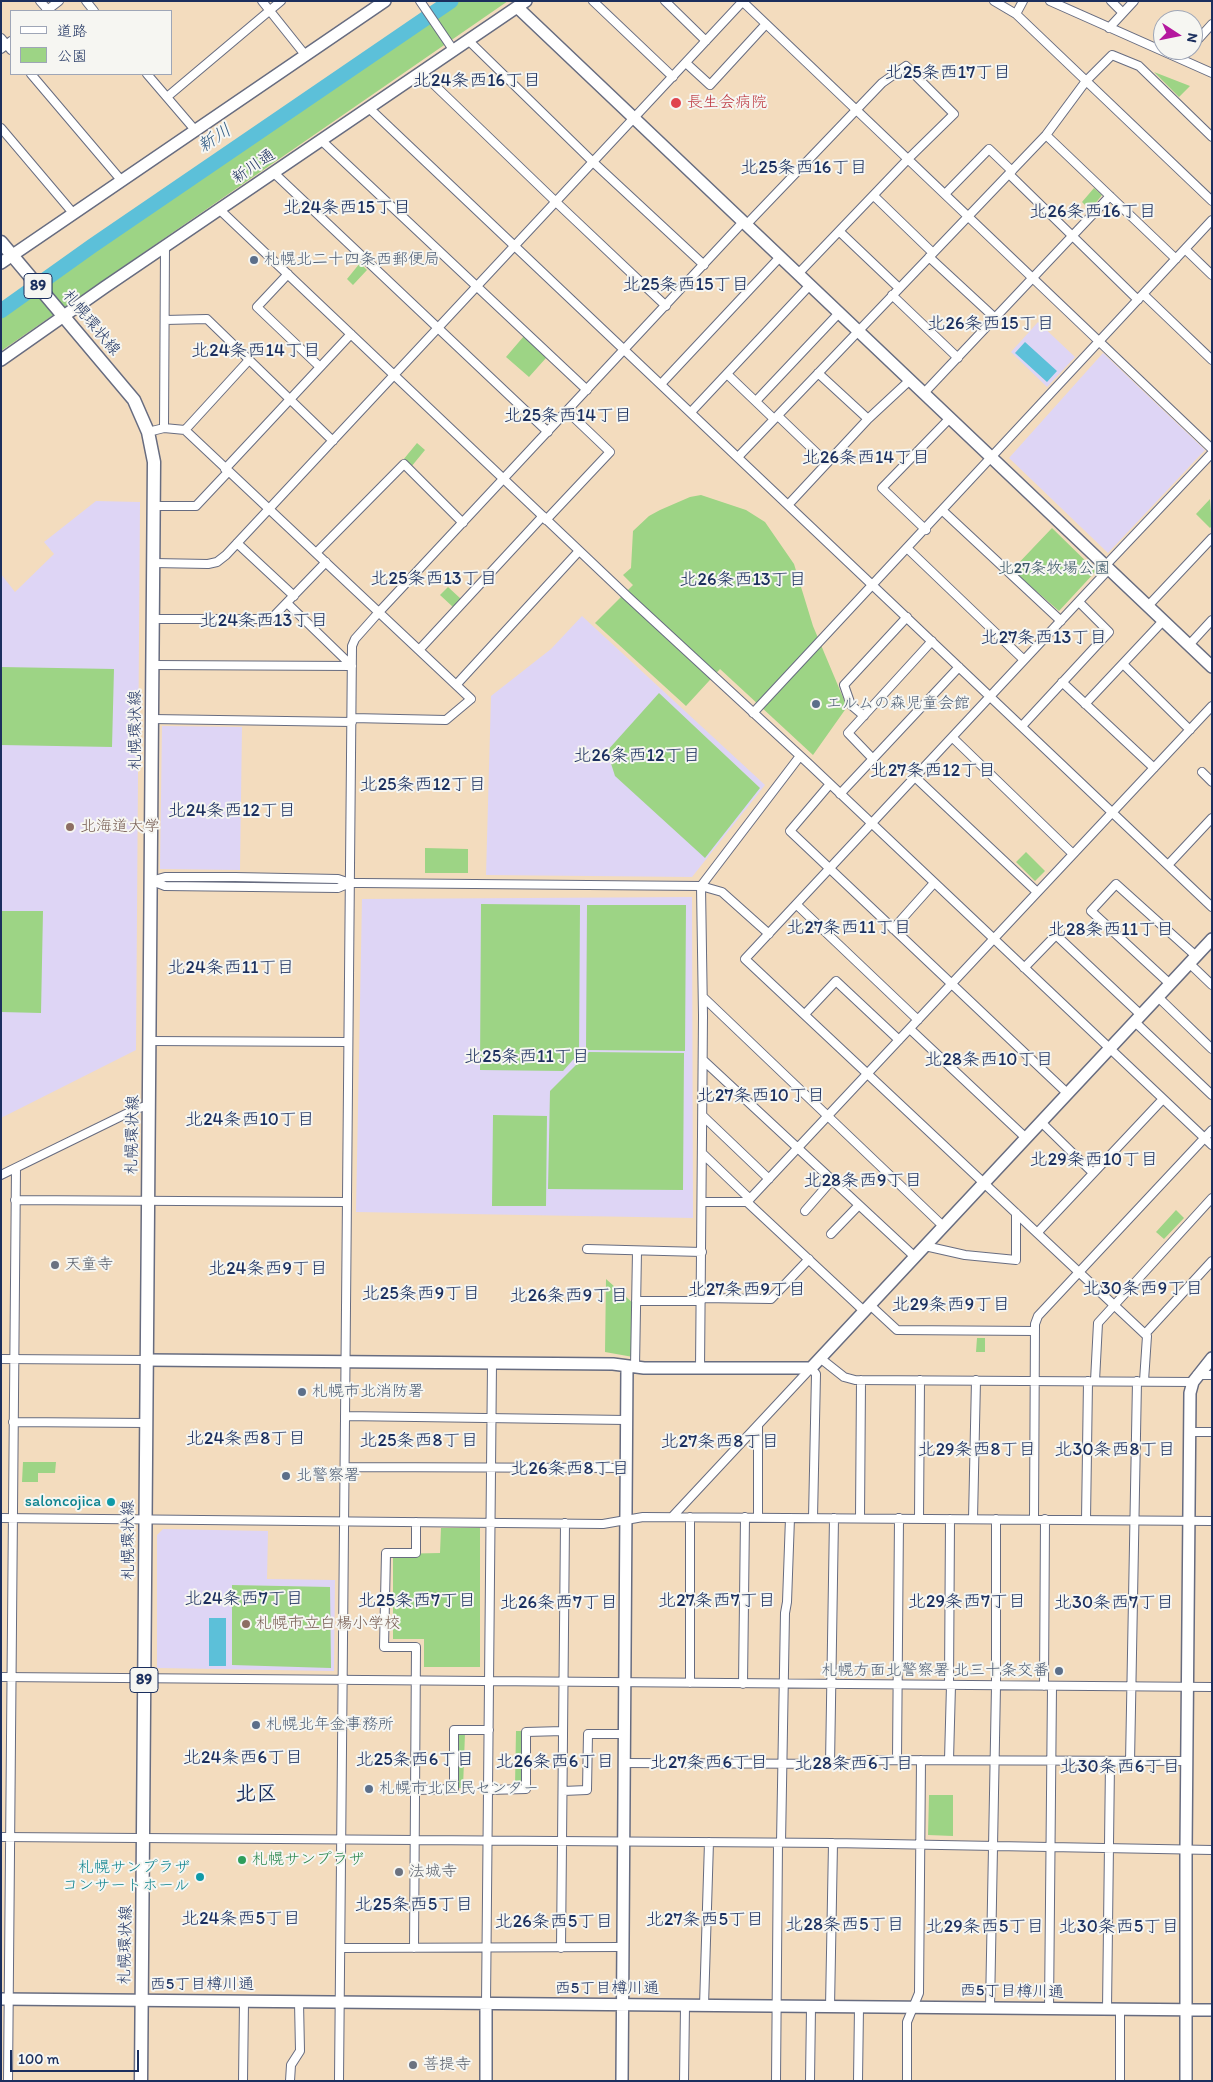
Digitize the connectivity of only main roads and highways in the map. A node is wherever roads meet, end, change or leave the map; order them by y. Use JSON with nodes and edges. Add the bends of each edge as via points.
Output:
{"nodes":[{"id":1,"x":1,"y":242,"type":"edge"},
{"id":2,"x":141,"y":2081,"type":"edge"}],
"edges":[{"from":1,"to":2,"type":"main road","name":"札幌環状線","number":"89","via":[[134,400],[148,432],[154,462]]}]}
